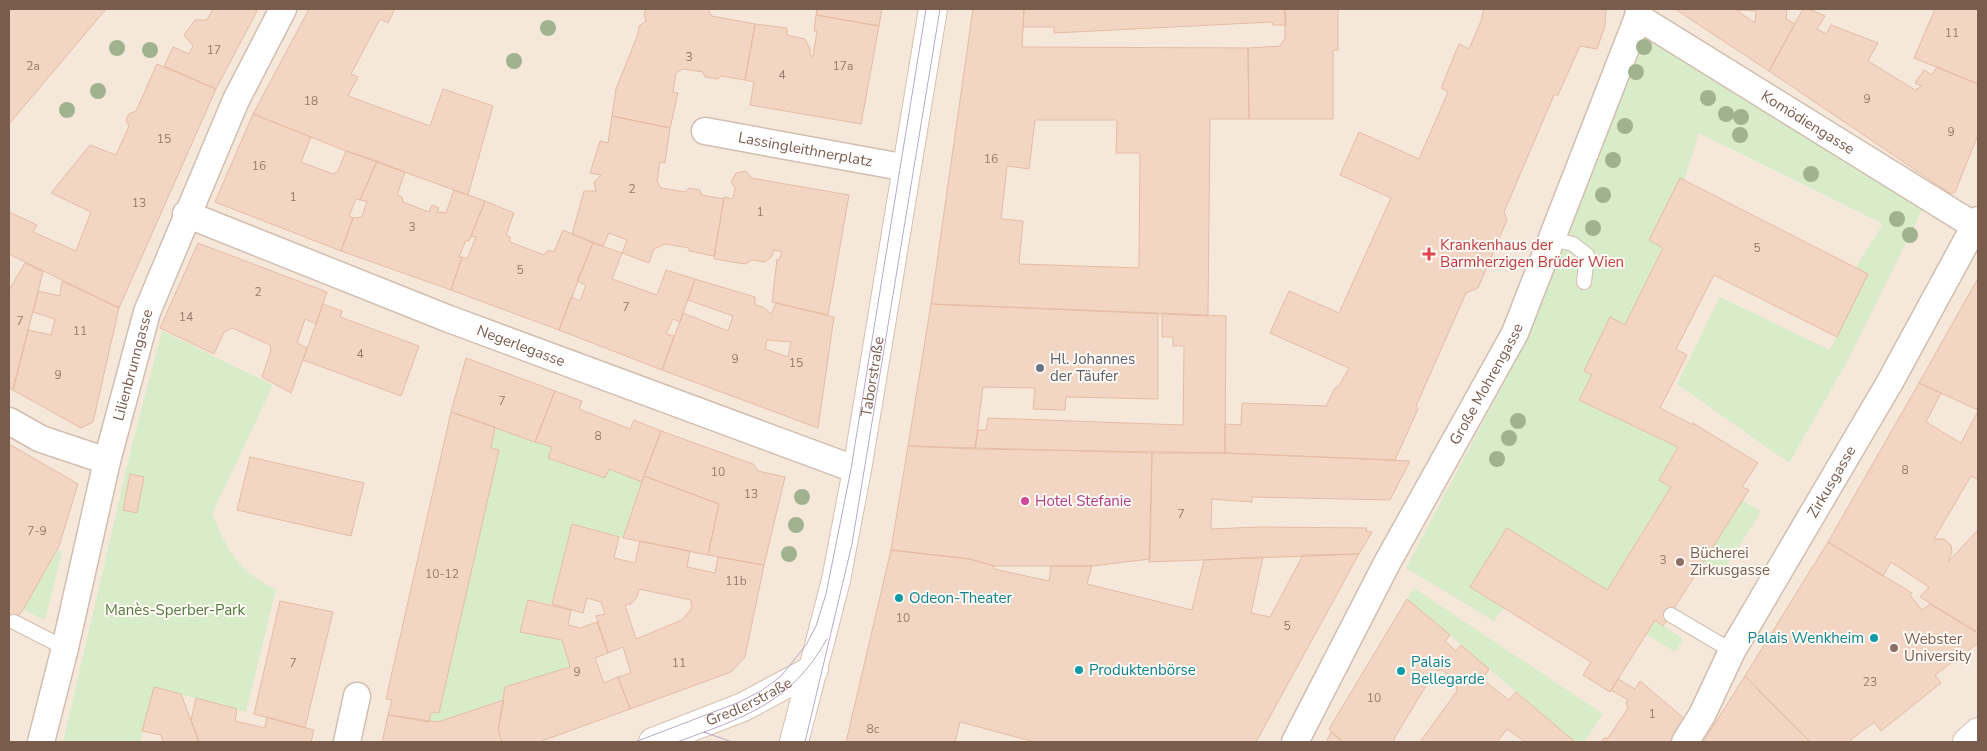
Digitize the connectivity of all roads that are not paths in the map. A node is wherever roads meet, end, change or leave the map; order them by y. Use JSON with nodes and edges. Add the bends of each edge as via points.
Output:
{"nodes":[{"id":1,"x":283,"y":9,"type":"edge"},
{"id":2,"x":933,"y":9,"type":"edge"},
{"id":3,"x":1638,"y":13,"type":"edge"},
{"id":4,"x":705,"y":131,"type":"dead end"},
{"id":5,"x":907,"y":168,"type":"junction"},
{"id":6,"x":186,"y":214,"type":"junction"},
{"id":7,"x":1977,"y":225,"type":"edge"},
{"id":8,"x":1552,"y":239,"type":"junction"},
{"id":9,"x":1584,"y":282,"type":"dead end"},
{"id":10,"x":9,"y":421,"type":"edge"},
{"id":11,"x":107,"y":461,"type":"junction"},
{"id":12,"x":857,"y":470,"type":"junction"},
{"id":13,"x":1670,"y":615,"type":"dead end"},
{"id":14,"x":14,"y":622,"type":"dead end"},
{"id":15,"x":65,"y":648,"type":"junction"},
{"id":16,"x":1732,"y":651,"type":"junction"},
{"id":17,"x":814,"y":669,"type":"junction"},
{"id":18,"x":357,"y":696,"type":"dead end"},
{"id":19,"x":1978,"y":732,"type":"edge"},
{"id":20,"x":41,"y":742,"type":"edge"},
{"id":21,"x":347,"y":742,"type":"edge"},
{"id":22,"x":653,"y":742,"type":"edge"},
{"id":23,"x":794,"y":742,"type":"edge"},
{"id":24,"x":1295,"y":742,"type":"edge"},
{"id":25,"x":1684,"y":742,"type":"edge"},
{"id":26,"x":1967,"y":742,"type":"edge"}],
"edges":[{"from":1,"to":6,"type":"street","name":"Lilienbrunngasse","via":[[236,100]]},
{"from":2,"to":5,"type":"main road","name":"Taborstraße"},
{"from":3,"to":7,"type":"street","name":"Komödiengasse"},
{"from":3,"to":8,"type":"street","name":"Große Mohrengasse"},
{"from":4,"to":5,"type":"street","name":"Lassingleithnerplatz"},
{"from":5,"to":12,"type":"main road","name":"Taborstraße"},
{"from":6,"to":11,"type":"street","name":"Lilienbrunngasse","via":[[147,312]]},
{"from":6,"to":12,"type":"street","name":"Negerlegasse","via":[[449,319]]},
{"from":7,"to":16,"type":"street","name":"Zirkusgasse"},
{"from":8,"to":9,"type":"lane","via":[[1573,244],[1587,255]]},
{"from":8,"to":24,"type":"street","name":"Große Mohrengasse","via":[[1516,333],[1386,563]]},
{"from":10,"to":11,"type":"street","via":[[41,439]]},
{"from":11,"to":15,"type":"street","name":"Lilienbrunngasse"},
{"from":12,"to":17,"type":"main road","name":"Taborstraße","via":[[836,580]]},
{"from":13,"to":16,"type":"lane"},
{"from":14,"to":15,"type":"lane"},
{"from":15,"to":20,"type":"street","name":"Lilienbrunngasse"},
{"from":16,"to":25,"type":"street","name":"Zirkusgasse","via":[[1702,715]]},
{"from":17,"to":22,"type":"main road","name":"Gredlerstraße","via":[[743,707]]},
{"from":17,"to":23,"type":"main road","name":"Taborstraße"},
{"from":18,"to":21,"type":"street"},
{"from":19,"to":26,"type":"main road"}]}
